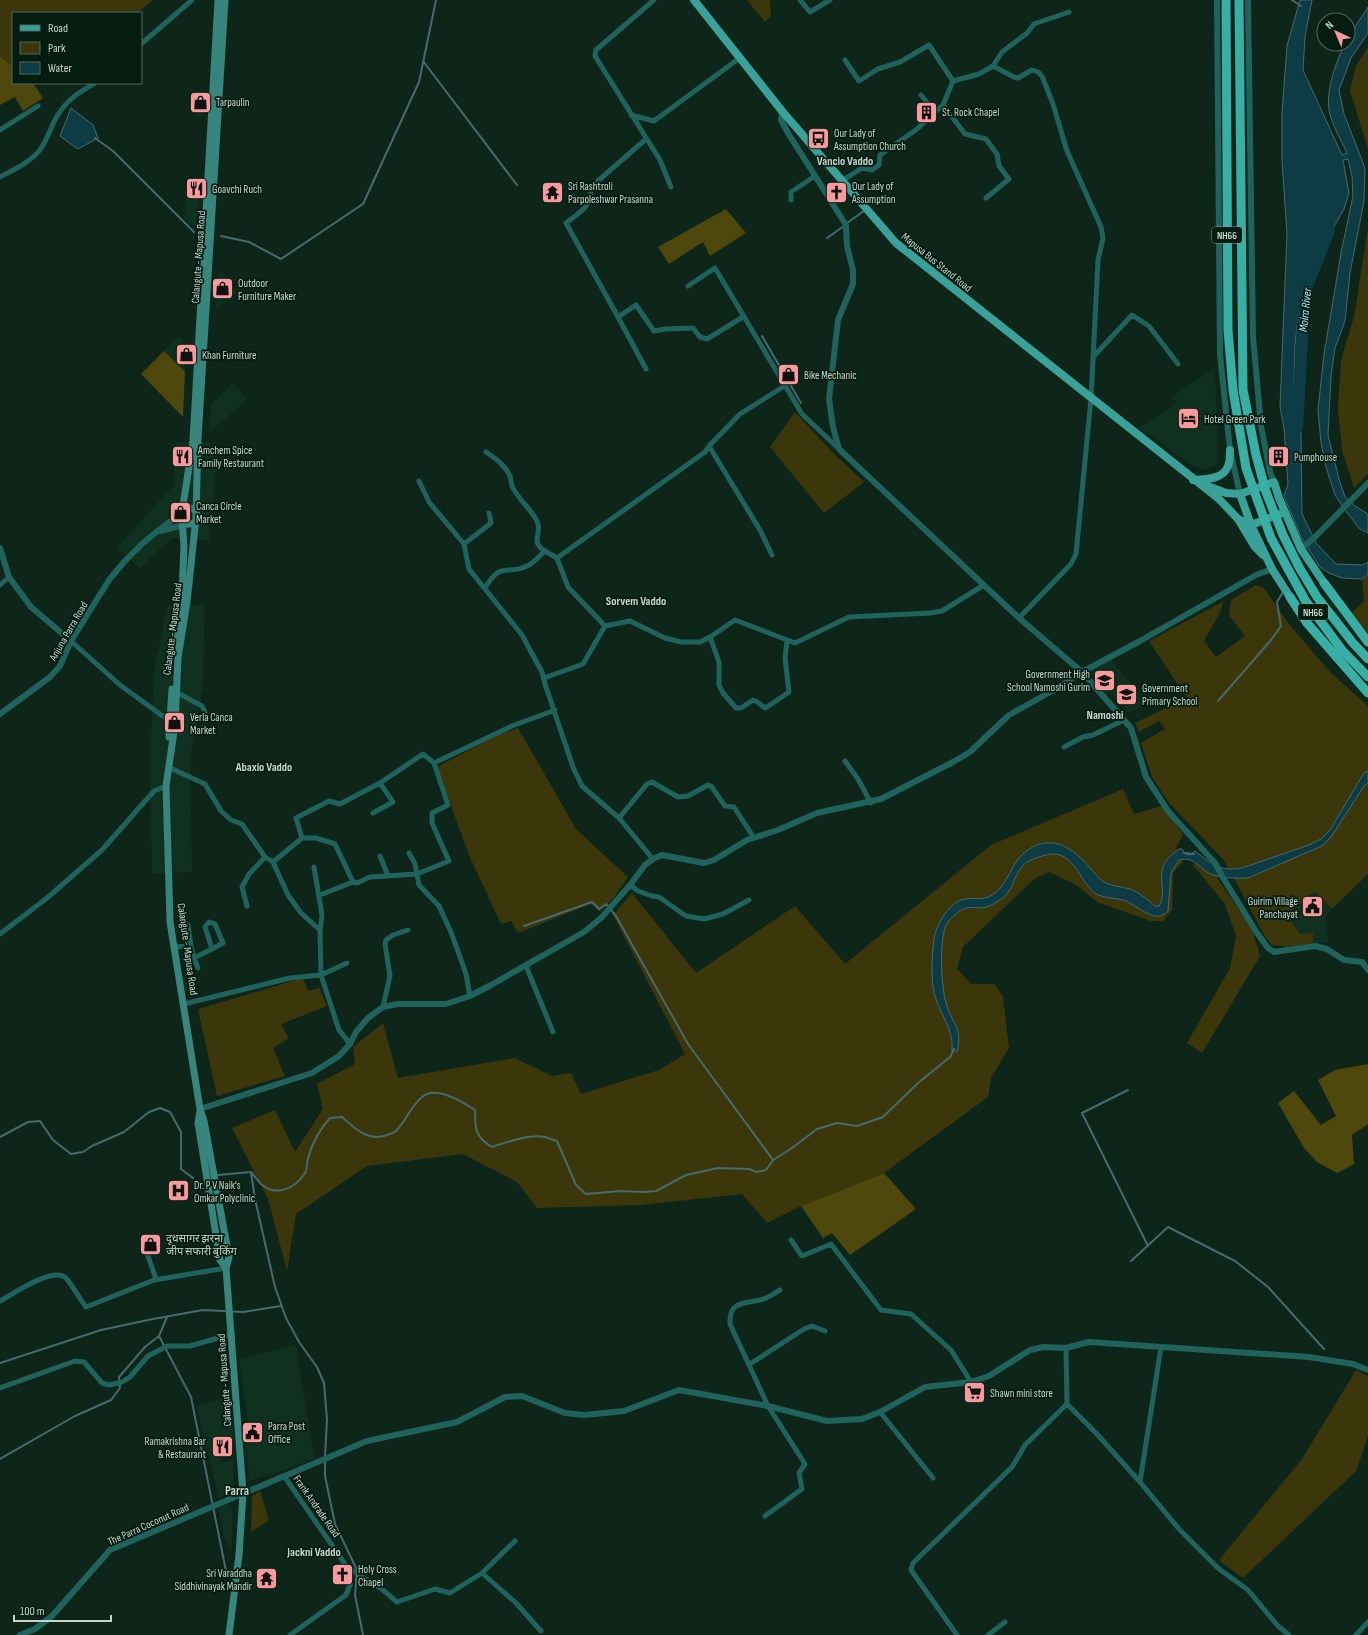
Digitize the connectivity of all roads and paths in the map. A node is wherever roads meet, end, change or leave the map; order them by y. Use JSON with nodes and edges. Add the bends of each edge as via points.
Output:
{"nodes":[{"id":1,"x":192,"y":0,"type":"edge"},
{"id":2,"x":218,"y":0,"type":"edge"},
{"id":3,"x":225,"y":0,"type":"edge"},
{"id":4,"x":654,"y":0,"type":"edge"},
{"id":5,"x":694,"y":0,"type":"edge"},
{"id":6,"x":800,"y":0,"type":"edge"},
{"id":7,"x":830,"y":0,"type":"edge"},
{"id":8,"x":1217,"y":0,"type":"edge"},
{"id":9,"x":1226,"y":0,"type":"edge"},
{"id":10,"x":1239,"y":0,"type":"edge"},
{"id":11,"x":1248,"y":0,"type":"edge"},
{"id":12,"x":1069,"y":12,"type":"dead end"},
{"id":13,"x":142,"y":43,"type":"edge"},
{"id":14,"x":741,"y":57,"type":"junction"},
{"id":15,"x":845,"y":60,"type":"dead end"},
{"id":16,"x":992,"y":66,"type":"junction"},
{"id":17,"x":953,"y":81,"type":"junction"},
{"id":18,"x":93,"y":84,"type":"edge"},
{"id":19,"x":921,"y":95,"type":"dead end"},
{"id":20,"x":943,"y":105,"type":"junction"},
{"id":21,"x":38,"y":106,"type":"dead end"},
{"id":22,"x":782,"y":111,"type":"junction"},
{"id":23,"x":935,"y":112,"type":"junction"},
{"id":24,"x":631,"y":114,"type":"junction"},
{"id":25,"x":0,"y":130,"type":"edge"},
{"id":26,"x":646,"y":140,"type":"junction"},
{"id":27,"x":815,"y":176,"type":"junction"},
{"id":28,"x":0,"y":177,"type":"edge"},
{"id":29,"x":843,"y":180,"type":"junction"},
{"id":30,"x":671,"y":187,"type":"dead end"},
{"id":31,"x":986,"y":198,"type":"dead end"},
{"id":32,"x":791,"y":200,"type":"dead end"},
{"id":33,"x":688,"y":286,"type":"dead end"},
{"id":34,"x":618,"y":317,"type":"junction"},
{"id":35,"x":743,"y":317,"type":"junction"},
{"id":36,"x":1093,"y":357,"type":"junction"},
{"id":37,"x":1178,"y":364,"type":"dead end"},
{"id":38,"x":646,"y":369,"type":"dead end"},
{"id":39,"x":786,"y":385,"type":"junction"},
{"id":40,"x":1091,"y":399,"type":"junction"},
{"id":41,"x":709,"y":446,"type":"junction"},
{"id":42,"x":839,"y":448,"type":"junction"},
{"id":43,"x":1230,"y":450,"type":"junction"},
{"id":44,"x":486,"y":452,"type":"dead end"},
{"id":45,"x":1193,"y":480,"type":"junction"},
{"id":46,"x":419,"y":481,"type":"dead end"},
{"id":47,"x":1274,"y":482,"type":"junction"},
{"id":48,"x":1368,"y":483,"type":"edge"},
{"id":49,"x":1240,"y":494,"type":"junction"},
{"id":50,"x":1285,"y":512,"type":"junction"},
{"id":51,"x":489,"y":513,"type":"dead end"},
{"id":52,"x":196,"y":517,"type":"junction"},
{"id":53,"x":183,"y":519,"type":"junction"},
{"id":54,"x":1238,"y":519,"type":"junction"},
{"id":55,"x":1251,"y":525,"type":"junction"},
{"id":56,"x":160,"y":531,"type":"junction"},
{"id":57,"x":464,"y":544,"type":"junction"},
{"id":58,"x":1303,"y":547,"type":"junction"},
{"id":59,"x":0,"y":548,"type":"edge"},
{"id":60,"x":545,"y":551,"type":"junction"},
{"id":61,"x":772,"y":555,"type":"dead end"},
{"id":62,"x":558,"y":558,"type":"junction"},
{"id":63,"x":1268,"y":560,"type":"junction"},
{"id":64,"x":1272,"y":569,"type":"junction"},
{"id":65,"x":9,"y":577,"type":"junction"},
{"id":66,"x":1324,"y":583,"type":"joint"},
{"id":67,"x":0,"y":585,"type":"edge"},
{"id":68,"x":984,"y":585,"type":"junction"},
{"id":69,"x":485,"y":588,"type":"junction"},
{"id":70,"x":1290,"y":597,"type":"joint"},
{"id":71,"x":1019,"y":618,"type":"junction"},
{"id":72,"x":605,"y":626,"type":"junction"},
{"id":73,"x":710,"y":637,"type":"junction"},
{"id":74,"x":787,"y":640,"type":"junction"},
{"id":75,"x":71,"y":641,"type":"junction"},
{"id":76,"x":1368,"y":642,"type":"edge"},
{"id":77,"x":1368,"y":659,"type":"edge"},
{"id":78,"x":1082,"y":672,"type":"junction"},
{"id":79,"x":1368,"y":677,"type":"edge"},
{"id":80,"x":544,"y":678,"type":"junction"},
{"id":81,"x":176,"y":692,"type":"junction"},
{"id":82,"x":1368,"y":693,"type":"edge"},
{"id":83,"x":555,"y":710,"type":"junction"},
{"id":84,"x":205,"y":712,"type":"dead end"},
{"id":85,"x":0,"y":714,"type":"edge"},
{"id":86,"x":1124,"y":720,"type":"junction"},
{"id":87,"x":172,"y":723,"type":"junction"},
{"id":88,"x":1064,"y":747,"type":"dead end"},
{"id":89,"x":844,"y":761,"type":"dead end"},
{"id":90,"x":434,"y":763,"type":"junction"},
{"id":91,"x":168,"y":767,"type":"junction"},
{"id":92,"x":380,"y":783,"type":"junction"},
{"id":93,"x":166,"y":786,"type":"junction"},
{"id":94,"x":870,"y":803,"type":"junction"},
{"id":95,"x":373,"y":813,"type":"dead end"},
{"id":96,"x":619,"y":818,"type":"junction"},
{"id":97,"x":302,"y":838,"type":"junction"},
{"id":98,"x":754,"y":838,"type":"junction"},
{"id":99,"x":409,"y":853,"type":"dead end"},
{"id":100,"x":380,"y":856,"type":"dead end"},
{"id":101,"x":265,"y":857,"type":"junction"},
{"id":102,"x":653,"y":859,"type":"junction"},
{"id":103,"x":273,"y":862,"type":"junction"},
{"id":104,"x":314,"y":866,"type":"dead end"},
{"id":105,"x":417,"y":874,"type":"junction"},
{"id":106,"x":388,"y":876,"type":"junction"},
{"id":107,"x":353,"y":882,"type":"junction"},
{"id":108,"x":629,"y":887,"type":"junction"},
{"id":109,"x":320,"y":895,"type":"junction"},
{"id":110,"x":749,"y":900,"type":"dead end"},
{"id":111,"x":247,"y":906,"type":"dead end"},
{"id":112,"x":188,"y":925,"type":"dead end"},
{"id":113,"x":320,"y":930,"type":"junction"},
{"id":114,"x":408,"y":930,"type":"dead end"},
{"id":115,"x":0,"y":934,"type":"edge"},
{"id":116,"x":191,"y":946,"type":"junction"},
{"id":117,"x":175,"y":947,"type":"junction"},
{"id":118,"x":212,"y":949,"type":"junction"},
{"id":119,"x":194,"y":958,"type":"junction"},
{"id":120,"x":347,"y":963,"type":"dead end"},
{"id":121,"x":526,"y":966,"type":"junction"},
{"id":122,"x":198,"y":968,"type":"dead end"},
{"id":123,"x":1368,"y":969,"type":"edge"},
{"id":124,"x":321,"y":975,"type":"junction"},
{"id":125,"x":470,"y":996,"type":"junction"},
{"id":126,"x":184,"y":1004,"type":"junction"},
{"id":127,"x":383,"y":1007,"type":"junction"},
{"id":128,"x":553,"y":1032,"type":"dead end"},
{"id":129,"x":350,"y":1044,"type":"junction"},
{"id":130,"x":200,"y":1109,"type":"junction"},
{"id":131,"x":791,"y":1240,"type":"dead end"},
{"id":132,"x":144,"y":1242,"type":"dead end"},
{"id":133,"x":226,"y":1268,"type":"junction"},
{"id":134,"x":156,"y":1279,"type":"junction"},
{"id":135,"x":780,"y":1290,"type":"dead end"},
{"id":136,"x":0,"y":1301,"type":"edge"},
{"id":137,"x":825,"y":1331,"type":"dead end"},
{"id":138,"x":232,"y":1334,"type":"junction"},
{"id":139,"x":1161,"y":1347,"type":"junction"},
{"id":140,"x":1066,"y":1348,"type":"junction"},
{"id":141,"x":750,"y":1364,"type":"junction"},
{"id":142,"x":1368,"y":1370,"type":"edge"},
{"id":143,"x":971,"y":1382,"type":"junction"},
{"id":144,"x":0,"y":1388,"type":"edge"},
{"id":145,"x":1067,"y":1404,"type":"junction"},
{"id":146,"x":768,"y":1406,"type":"junction"},
{"id":147,"x":880,"y":1412,"type":"junction"},
{"id":148,"x":284,"y":1476,"type":"junction"},
{"id":149,"x":933,"y":1478,"type":"dead end"},
{"id":150,"x":1140,"y":1482,"type":"junction"},
{"id":151,"x":243,"y":1494,"type":"junction"},
{"id":152,"x":765,"y":1516,"type":"dead end"},
{"id":153,"x":515,"y":1541,"type":"dead end"},
{"id":154,"x":347,"y":1567,"type":"junction"},
{"id":155,"x":482,"y":1573,"type":"junction"},
{"id":156,"x":1005,"y":1622,"type":"dead end"},
{"id":157,"x":1368,"y":1622,"type":"edge"},
{"id":158,"x":540,"y":1631,"type":"dead end"},
{"id":159,"x":37,"y":1632,"type":"edge"},
{"id":160,"x":20,"y":1635,"type":"edge"},
{"id":161,"x":229,"y":1635,"type":"edge"},
{"id":162,"x":290,"y":1635,"type":"edge"},
{"id":163,"x":957,"y":1635,"type":"edge"},
{"id":164,"x":988,"y":1635,"type":"edge"},
{"id":165,"x":1289,"y":1635,"type":"edge"},
{"id":166,"x":1356,"y":1635,"type":"edge"}],
"edges":[{"from":1,"to":13,"type":"street"},
{"from":2,"to":53,"type":"main road","name":"Calangute - Mapusa Road","via":[[193,441]]},
{"from":3,"to":52,"type":"main road","name":"Calangute - Mapusa Road","via":[[198,439]]},
{"from":4,"to":24,"type":"street","via":[[596,50],[595,56]]},
{"from":5,"to":14,"type":"main road","name":"Mapusa Bus Stand Road"},
{"from":6,"to":7,"type":"street","via":[[810,12]]},
{"from":8,"to":43,"type":"street","via":[[1220,354]]},
{"from":9,"to":79,"type":"highway","number":"NH66","via":[[1228,330],[1233,390],[1246,468],[1271,538],[1305,600],[1342,650]]},
{"from":10,"to":77,"type":"highway","number":"NH66","via":[[1243,390],[1266,492],[1283,535],[1317,597]]},
{"from":11,"to":47,"type":"street","via":[[1253,337],[1261,426]]},
{"from":12,"to":16,"type":"street","via":[[1034,24],[1027,33],[1002,52]]},
{"from":14,"to":22,"type":"main road","name":"Mapusa Bus Stand Road"},
{"from":14,"to":24,"type":"street","via":[[654,121]]},
{"from":15,"to":17,"type":"street","via":[[859,81],[878,69],[900,62],[929,46]]},
{"from":16,"to":17,"type":"street","via":[[979,74]]},
{"from":16,"to":36,"type":"street","via":[[1018,78],[1032,70],[1042,76],[1067,151],[1101,227],[1103,238],[1098,260]]},
{"from":17,"to":20,"type":"street"},
{"from":18,"to":28,"type":"street","via":[[71,98],[64,106],[38,152],[26,163]]},
{"from":19,"to":23,"type":"street"},
{"from":20,"to":23,"type":"street"},
{"from":20,"to":31,"type":"street","via":[[965,134],[986,139],[997,154],[999,166],[1009,179]]},
{"from":21,"to":25,"type":"street"},
{"from":22,"to":27,"type":"street","via":[[781,120]]},
{"from":22,"to":29,"type":"main road","name":"Mapusa Bus Stand Road"},
{"from":23,"to":29,"type":"street","via":[[917,129],[880,156],[879,165],[872,170],[862,168]]},
{"from":24,"to":26,"type":"street"},
{"from":26,"to":30,"type":"street","via":[[660,160]]},
{"from":26,"to":34,"type":"street","via":[[591,187],[591,198],[587,207],[566,223]]},
{"from":27,"to":32,"type":"street","via":[[791,192]]},
{"from":27,"to":42,"type":"street","via":[[846,225],[847,246],[853,270],[853,284],[838,320],[829,399]]},
{"from":29,"to":40,"type":"main road","name":"Mapusa Bus Stand Road","via":[[896,243]]},
{"from":33,"to":35,"type":"street","via":[[715,268]]},
{"from":34,"to":35,"type":"street","via":[[636,305],[654,331],[693,328],[700,337],[707,339]]},
{"from":34,"to":38,"type":"street"},
{"from":35,"to":39,"type":"street"},
{"from":36,"to":37,"type":"street","via":[[1132,315],[1149,326]]},
{"from":36,"to":40,"type":"street"},
{"from":39,"to":41,"type":"street","via":[[740,414]]},
{"from":39,"to":42,"type":"street","via":[[802,414]]},
{"from":40,"to":45,"type":"main road","name":"Mapusa Bus Stand Road"},
{"from":40,"to":71,"type":"street","via":[[1076,554],[1071,564]]},
{"from":41,"to":61,"type":"street","via":[[760,530]]},
{"from":41,"to":62,"type":"street","via":[[705,452]]},
{"from":42,"to":68,"type":"street"},
{"from":43,"to":45,"type":"main road","via":[[1228,467],[1224,472],[1212,479]]},
{"from":43,"to":49,"type":"street"},
{"from":44,"to":60,"type":"street","via":[[504,466],[513,488],[536,520],[536,543]]},
{"from":45,"to":49,"type":"main road","via":[[1226,493]]},
{"from":45,"to":54,"type":"main road","via":[[1218,498]]},
{"from":46,"to":57,"type":"street","via":[[430,502]]},
{"from":47,"to":49,"type":"main road"},
{"from":47,"to":50,"type":"main road"},
{"from":48,"to":58,"type":"street"},
{"from":49,"to":55,"type":"main road"},
{"from":50,"to":55,"type":"main road"},
{"from":50,"to":58,"type":"main road"},
{"from":51,"to":57,"type":"street","via":[[491,522]]},
{"from":52,"to":53,"type":"main road","via":[[193,523]]},
{"from":52,"to":53,"type":"main road","via":[[195,511],[186,509]]},
{"from":52,"to":81,"type":"main road","name":"Calangute - Mapusa Road"},
{"from":53,"to":56,"type":"street"},
{"from":53,"to":56,"type":"street","name":"Anjuna Parra Road","via":[[174,518]]},
{"from":53,"to":87,"type":"main road","name":"Calangute - Mapusa Road","via":[[182,595],[174,656]]},
{"from":54,"to":55,"type":"main road"},
{"from":54,"to":63,"type":"main road","via":[[1255,547]]},
{"from":55,"to":63,"type":"main road"},
{"from":56,"to":75,"type":"street","name":"Anjuna Parra Road","via":[[143,543],[109,580]]},
{"from":57,"to":69,"type":"street","via":[[469,569]]},
{"from":58,"to":66,"type":"main road"},
{"from":59,"to":65,"type":"street"},
{"from":60,"to":62,"type":"street"},
{"from":60,"to":69,"type":"street","via":[[528,566],[500,570]]},
{"from":62,"to":72,"type":"street","via":[[568,587]]},
{"from":63,"to":64,"type":"main road"},
{"from":64,"to":70,"type":"main road"},
{"from":64,"to":78,"type":"street","via":[[1256,575]]},
{"from":65,"to":67,"type":"street"},
{"from":65,"to":75,"type":"street","via":[[31,607]]},
{"from":66,"to":76,"type":"highway"},
{"from":68,"to":71,"type":"street"},
{"from":68,"to":74,"type":"street","via":[[942,611],[850,617],[795,643]]},
{"from":69,"to":80,"type":"street","via":[[522,635]]},
{"from":70,"to":82,"type":"highway","via":[[1307,623]]},
{"from":71,"to":78,"type":"street"},
{"from":72,"to":73,"type":"street","via":[[630,621],[665,638],[681,642],[700,642]]},
{"from":72,"to":80,"type":"street","via":[[583,664]]},
{"from":73,"to":74,"type":"street","via":[[735,620]]},
{"from":73,"to":74,"type":"street","via":[[719,662],[719,685],[736,708],[741,708],[752,700],[764,708],[789,692],[785,658]]},
{"from":75,"to":85,"type":"street","name":"Anjuna Parra Road","via":[[60,666]]},
{"from":75,"to":87,"type":"street","via":[[120,685]]},
{"from":78,"to":86,"type":"street"},
{"from":78,"to":94,"type":"street","via":[[1009,715],[964,755]]},
{"from":80,"to":83,"type":"street"},
{"from":81,"to":84,"type":"street","via":[[202,706]]},
{"from":81,"to":87,"type":"main road","name":"Calangute - Mapusa Road"},
{"from":83,"to":90,"type":"street","via":[[512,726]]},
{"from":83,"to":96,"type":"street","via":[[582,786]]},
{"from":86,"to":88,"type":"street","via":[[1094,736],[1083,737]]},
{"from":86,"to":123,"type":"street","via":[[1131,728],[1146,777],[1168,811],[1215,863],[1268,948],[1274,952],[1315,946],[1327,949],[1344,960],[1362,962]]},
{"from":87,"to":91,"type":"main road","name":"Calangute - Mapusa Road"},
{"from":89,"to":94,"type":"street","via":[[858,779]]},
{"from":90,"to":92,"type":"street","via":[[423,754]]},
{"from":90,"to":105,"type":"street","via":[[448,805],[432,813],[432,822],[449,861]]},
{"from":91,"to":93,"type":"main road","name":"Calangute - Mapusa Road"},
{"from":91,"to":101,"type":"street","via":[[205,784],[221,811],[231,820],[242,824]]},
{"from":92,"to":95,"type":"street","via":[[393,802]]},
{"from":92,"to":97,"type":"street","via":[[340,804],[328,801],[296,818]]},
{"from":93,"to":115,"type":"street","via":[[154,791],[96,855],[47,898]]},
{"from":93,"to":117,"type":"main road","name":"Calangute - Mapusa Road","via":[[170,922]]},
{"from":94,"to":98,"type":"street","via":[[817,813]]},
{"from":96,"to":98,"type":"street","via":[[647,784],[652,782],[678,797],[688,796],[708,785],[725,806],[734,807]]},
{"from":96,"to":102,"type":"street"},
{"from":97,"to":103,"type":"street"},
{"from":97,"to":107,"type":"street","via":[[316,838],[335,844]]},
{"from":98,"to":102,"type":"street","via":[[704,863],[662,855]]},
{"from":99,"to":105,"type":"street"},
{"from":100,"to":106,"type":"street"},
{"from":101,"to":103,"type":"street"},
{"from":101,"to":111,"type":"street","via":[[249,874],[242,887]]},
{"from":102,"to":108,"type":"street","via":[[645,865]]},
{"from":103,"to":113,"type":"street","via":[[288,895],[301,913]]},
{"from":104,"to":109,"type":"street"},
{"from":105,"to":106,"type":"street"},
{"from":105,"to":125,"type":"street","via":[[419,884],[439,906],[451,932],[466,974]]},
{"from":106,"to":107,"type":"street","via":[[370,877]]},
{"from":107,"to":109,"type":"street"},
{"from":108,"to":110,"type":"street","via":[[659,897],[686,916],[704,919],[723,914]]},
{"from":108,"to":121,"type":"street","via":[[601,918],[584,932]]},
{"from":109,"to":113,"type":"street"},
{"from":112,"to":116,"type":"street"},
{"from":113,"to":124,"type":"street"},
{"from":114,"to":127,"type":"street","via":[[386,940],[390,976]]},
{"from":116,"to":117,"type":"street"},
{"from":116,"to":119,"type":"street"},
{"from":117,"to":126,"type":"main road","name":"Calangute - Mapusa Road"},
{"from":118,"to":118,"type":"street","via":[[223,943],[215,924],[209,922],[205,927]]},
{"from":118,"to":119,"type":"street"},
{"from":119,"to":122,"type":"street"},
{"from":120,"to":124,"type":"street"},
{"from":121,"to":125,"type":"street"},
{"from":121,"to":128,"type":"street"},
{"from":124,"to":126,"type":"street","via":[[290,978]]},
{"from":124,"to":129,"type":"street","via":[[339,1030]]},
{"from":125,"to":127,"type":"street","via":[[446,1004],[398,1004]]},
{"from":126,"to":130,"type":"main road","name":"Calangute - Mapusa Road"},
{"from":127,"to":129,"type":"street","via":[[368,1018]]},
{"from":129,"to":130,"type":"street","via":[[339,1056],[312,1073]]},
{"from":130,"to":133,"type":"main road","name":"Calangute - Mapusa Road","via":[[204,1120],[212,1187],[229,1257]]},
{"from":131,"to":143,"type":"street","via":[[802,1256],[831,1244],[881,1310],[911,1314],[951,1350]]},
{"from":132,"to":134,"type":"street"},
{"from":133,"to":134,"type":"street"},
{"from":133,"to":138,"type":"main road","name":"Calangute - Mapusa Road"},
{"from":134,"to":136,"type":"street","via":[[86,1307],[65,1278],[57,1275],[38,1280]]},
{"from":135,"to":141,"type":"street","via":[[762,1300],[735,1306],[729,1314],[730,1324]]},
{"from":137,"to":141,"type":"street","via":[[812,1326],[804,1329]]},
{"from":138,"to":144,"type":"street","via":[[190,1346],[167,1346],[148,1356],[130,1377],[116,1384],[102,1383],[84,1362],[75,1361]]},
{"from":138,"to":151,"type":"main road","name":"Calangute - Mapusa Road"},
{"from":139,"to":140,"type":"street","name":"The Parra Coconut Road","via":[[1089,1342]]},
{"from":139,"to":142,"type":"street","name":"The Parra Coconut Road","via":[[1309,1356],[1353,1364]]},
{"from":139,"to":150,"type":"street"},
{"from":140,"to":143,"type":"street","name":"The Parra Coconut Road","via":[[1044,1347],[1030,1350],[989,1376]]},
{"from":140,"to":145,"type":"street"},
{"from":141,"to":146,"type":"street"},
{"from":143,"to":147,"type":"street","name":"The Parra Coconut Road","via":[[925,1387]]},
{"from":145,"to":150,"type":"street"},
{"from":145,"to":163,"type":"street","via":[[1025,1445],[1012,1467],[913,1563],[912,1570]]},
{"from":146,"to":147,"type":"street","name":"The Parra Coconut Road","via":[[827,1421],[862,1419]]},
{"from":146,"to":148,"type":"street","name":"The Parra Coconut Road","via":[[679,1390],[624,1411],[584,1415],[565,1413],[522,1396],[505,1397],[457,1422],[367,1441]]},
{"from":146,"to":152,"type":"street","via":[[805,1464],[799,1473],[802,1490]]},
{"from":147,"to":149,"type":"street"},
{"from":148,"to":151,"type":"street","name":"The Parra Coconut Road"},
{"from":148,"to":154,"type":"street","name":"Frank Andrade Road"},
{"from":150,"to":165,"type":"street","via":[[1179,1529],[1219,1569],[1248,1590],[1278,1626]]},
{"from":151,"to":159,"type":"street","name":"The Parra Coconut Road","via":[[110,1550]]},
{"from":151,"to":161,"type":"main road","name":"Calangute - Mapusa Road","via":[[239,1555]]},
{"from":153,"to":155,"type":"street"},
{"from":154,"to":155,"type":"street","via":[[397,1602],[436,1589],[450,1593]]},
{"from":154,"to":162,"type":"street","via":[[350,1585],[346,1595]]},
{"from":155,"to":158,"type":"street","via":[[516,1603]]},
{"from":156,"to":164,"type":"street"},
{"from":157,"to":166,"type":"street"},
{"from":159,"to":160,"type":"street","name":"The Parra Coconut Road"}]}
